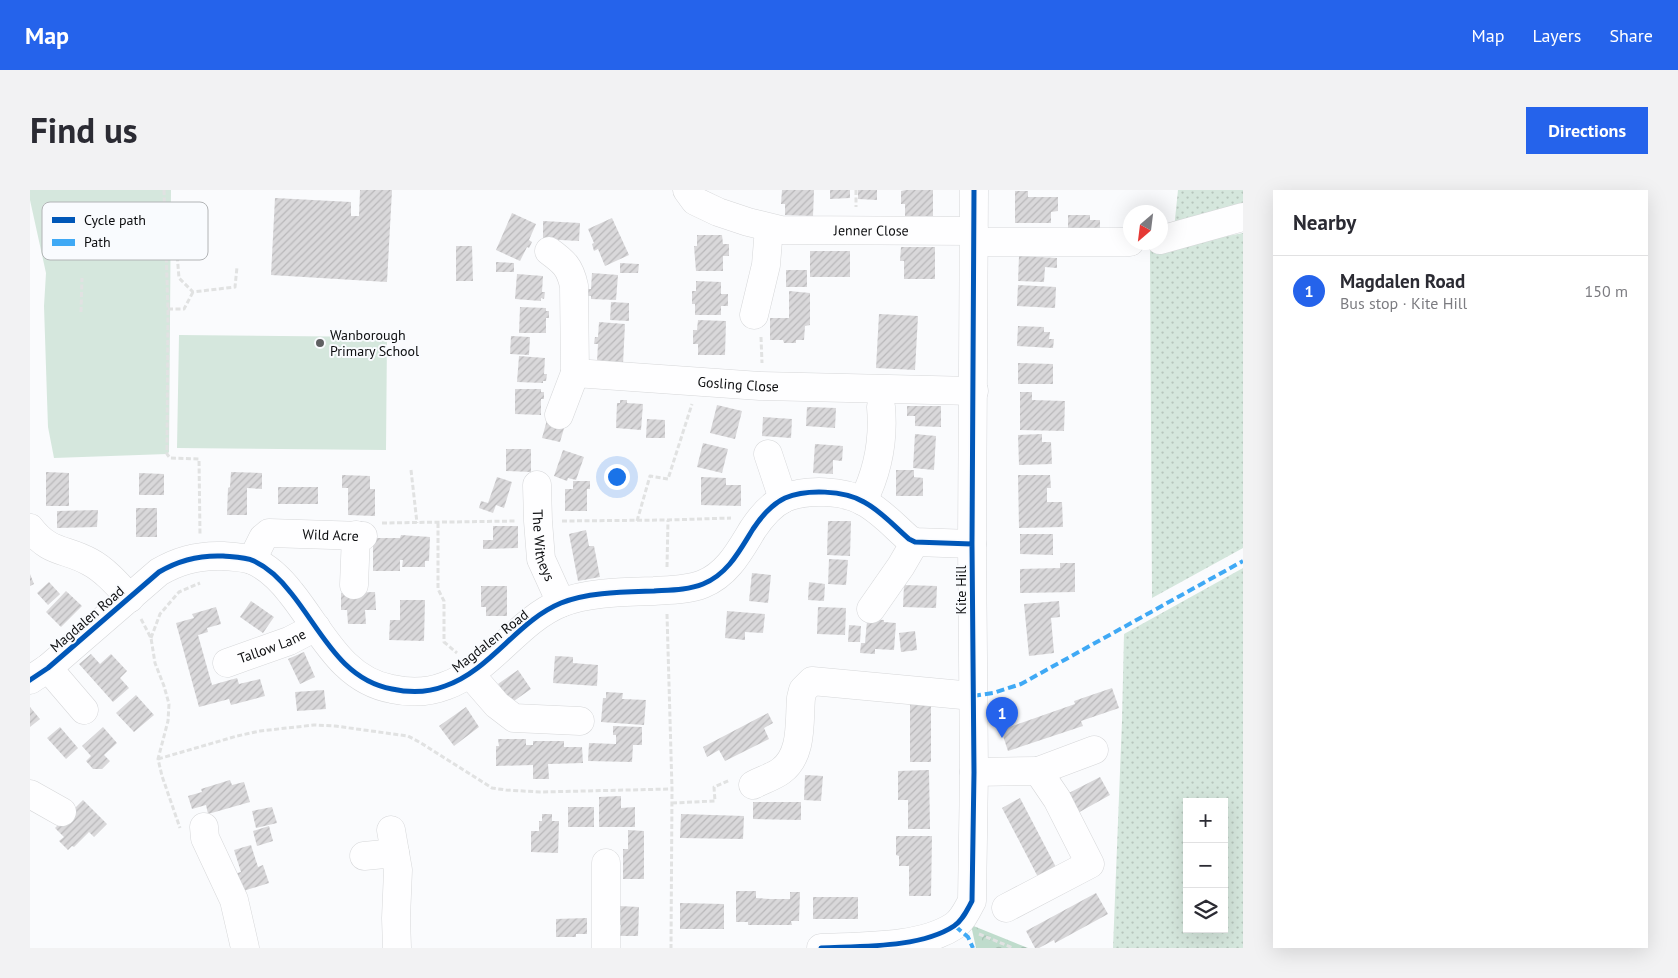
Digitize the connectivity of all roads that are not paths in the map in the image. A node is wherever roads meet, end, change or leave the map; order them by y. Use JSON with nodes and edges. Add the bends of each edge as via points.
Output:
{"nodes":[{"id":1,"x":974,"y":190,"type":"edge"},
{"id":2,"x":691,"y":195,"type":"edge"},
{"id":3,"x":1243,"y":217,"type":"edge"},
{"id":4,"x":769,"y":228,"type":"junction"},
{"id":5,"x":974,"y":236,"type":"junction"},
{"id":6,"x":1168,"y":238,"type":"edge"},
{"id":7,"x":1123,"y":242,"type":"edge"},
{"id":8,"x":549,"y":251,"type":"dead end"},
{"id":9,"x":754,"y":316,"type":"road end"},
{"id":10,"x":575,"y":373,"type":"junction"},
{"id":11,"x":974,"y":391,"type":"junction"},
{"id":12,"x":881,"y":407,"type":"dead end"},
{"id":13,"x":559,"y":415,"type":"dead end"},
{"id":14,"x":768,"y":454,"type":"dead end"},
{"id":15,"x":537,"y":485,"type":"dead end"},
{"id":16,"x":783,"y":498,"type":"junction"},
{"id":17,"x":863,"y":501,"type":"junction"},
{"id":18,"x":30,"y":528,"type":"edge"},
{"id":19,"x":915,"y":542,"type":"junction"},
{"id":20,"x":972,"y":544,"type":"junction"},
{"id":21,"x":252,"y":560,"type":"junction"},
{"id":22,"x":354,"y":585,"type":"dead end"},
{"id":23,"x":130,"y":598,"type":"junction"},
{"id":24,"x":561,"y":603,"type":"junction"},
{"id":25,"x":870,"y":609,"type":"dead end"},
{"id":26,"x":316,"y":627,"type":"junction"},
{"id":27,"x":227,"y":663,"type":"dead end"},
{"id":28,"x":474,"y":671,"type":"junction"},
{"id":29,"x":39,"y":674,"type":"edge"},
{"id":30,"x":973,"y":696,"type":"junction"},
{"id":31,"x":84,"y":710,"type":"dead end"},
{"id":32,"x":580,"y":721,"type":"dead end"},
{"id":33,"x":1094,"y":750,"type":"dead end"},
{"id":34,"x":1038,"y":771,"type":"junction"},
{"id":35,"x":974,"y":772,"type":"junction"},
{"id":36,"x":753,"y":785,"type":"road end"},
{"id":37,"x":30,"y":794,"type":"edge"},
{"id":38,"x":62,"y":812,"type":"dead end"},
{"id":39,"x":193,"y":830,"type":"road end"},
{"id":40,"x":364,"y":856,"type":"dead end"},
{"id":41,"x":606,"y":863,"type":"dead end"},
{"id":42,"x":1006,"y":908,"type":"dead end"},
{"id":43,"x":245,"y":948,"type":"edge"},
{"id":44,"x":397,"y":948,"type":"edge"},
{"id":45,"x":606,"y":948,"type":"edge"},
{"id":46,"x":821,"y":948,"type":"edge"}],
"edges":[{"from":1,"to":5,"type":"street","name":"Kite Hill"},
{"from":2,"to":4,"type":"street","name":"Jenner Close","via":[[718,212]]},
{"from":3,"to":6,"type":"street"},
{"from":4,"to":5,"type":"street","name":"Jenner Close"},
{"from":4,"to":9,"type":"street","via":[[766,265]]},
{"from":5,"to":7,"type":"street","name":"Jenner Close"},
{"from":5,"to":11,"type":"street","name":"Kite Hill"},
{"from":8,"to":10,"type":"street","via":[[572,274]]},
{"from":10,"to":11,"type":"street","name":"Gosling Close","via":[[760,386]]},
{"from":10,"to":13,"type":"street"},
{"from":11,"to":20,"type":"street","name":"Kite Hill"},
{"from":12,"to":17,"type":"street","via":[[883,428],[877,467]]},
{"from":14,"to":16,"type":"street"},
{"from":15,"to":24,"type":"street","name":"The Witheys","via":[[541,558]]},
{"from":16,"to":17,"type":"street","via":[[821,492]]},
{"from":16,"to":24,"type":"street","name":"Magdalen Road","via":[[762,517],[722,572],[703,584],[691,588],[611,593]]},
{"from":17,"to":19,"type":"street"},
{"from":18,"to":23,"type":"street","via":[[52,548],[97,566]]},
{"from":19,"to":20,"type":"street"},
{"from":19,"to":25,"type":"street"},
{"from":20,"to":30,"type":"street","name":"Kite Hill"},
{"from":21,"to":22,"type":"street","name":"Wild Acre","via":[[269,533],[359,536]]},
{"from":21,"to":23,"type":"street","name":"Magdalen Road","via":[[219,556],[183,560],[168,567]]},
{"from":21,"to":26,"type":"street","name":"Magdalen Road","via":[[284,585]]},
{"from":23,"to":29,"type":"street","name":"Magdalen Road"},
{"from":24,"to":28,"type":"street","name":"Magdalen Road","via":[[530,623]]},
{"from":26,"to":27,"type":"street","name":"Tallow Lane","via":[[280,645]]},
{"from":26,"to":28,"type":"street","name":"Magdalen Road","via":[[349,669],[372,684],[421,692],[443,687]]},
{"from":28,"to":32,"type":"street","via":[[497,705],[514,718]]},
{"from":29,"to":31,"type":"street"},
{"from":30,"to":35,"type":"street","name":"Kite Hill"},
{"from":30,"to":36,"type":"street","via":[[812,682],[803,690],[801,698],[795,755],[782,770]]},
{"from":33,"to":34,"type":"street"},
{"from":34,"to":35,"type":"street"},
{"from":34,"to":42,"type":"street","via":[[1057,799],[1090,864]]},
{"from":35,"to":46,"type":"street","name":"Kite Hill","via":[[972,901],[955,926],[929,938],[904,944]]},
{"from":37,"to":38,"type":"street"},
{"from":39,"to":43,"type":"street","via":[[206,838],[234,900]]},
{"from":40,"to":44,"type":"street","via":[[393,841],[398,881]]},
{"from":41,"to":45,"type":"street"}]}
